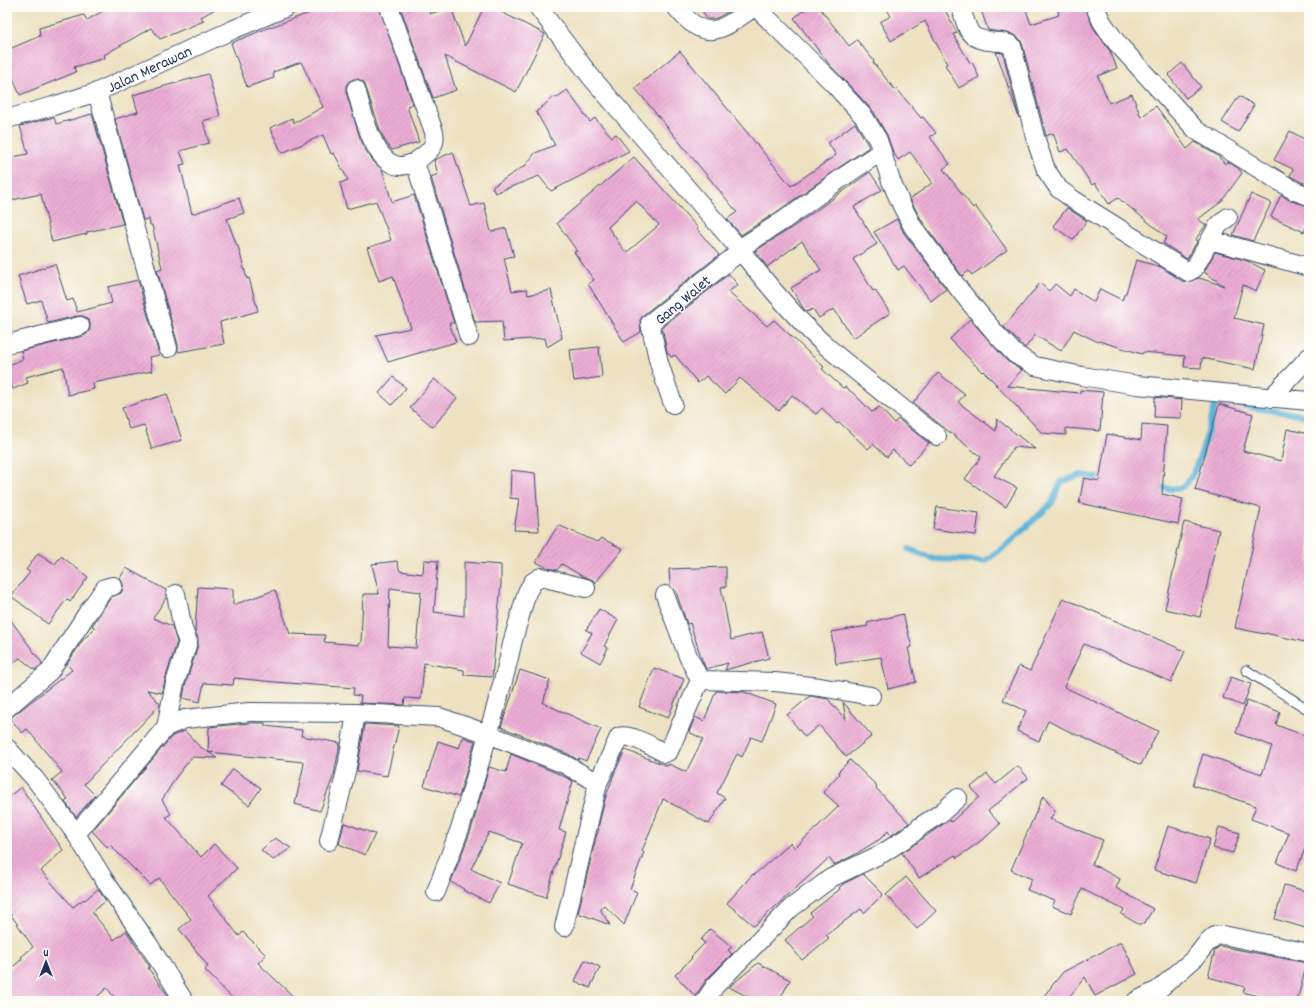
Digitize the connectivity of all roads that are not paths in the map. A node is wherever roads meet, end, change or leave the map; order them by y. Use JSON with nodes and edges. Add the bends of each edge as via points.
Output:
{"nodes":[{"id":1,"x":287,"y":7,"type":"edge"},
{"id":2,"x":389,"y":7,"type":"edge"},
{"id":3,"x":538,"y":7,"type":"edge"},
{"id":4,"x":676,"y":7,"type":"edge"},
{"id":5,"x":755,"y":7,"type":"edge"},
{"id":6,"x":961,"y":7,"type":"edge"},
{"id":7,"x":1095,"y":7,"type":"edge"},
{"id":8,"x":356,"y":89,"type":"dead end"},
{"id":9,"x":97,"y":92,"type":"junction"},
{"id":10,"x":7,"y":119,"type":"edge"},
{"id":11,"x":882,"y":151,"type":"junction"},
{"id":12,"x":415,"y":162,"type":"junction"},
{"id":13,"x":1309,"y":196,"type":"edge"},
{"id":14,"x":1228,"y":217,"type":"dead end"},
{"id":15,"x":1210,"y":240,"type":"junction"},
{"id":16,"x":740,"y":250,"type":"junction"},
{"id":17,"x":1309,"y":267,"type":"edge"},
{"id":18,"x":80,"y":326,"type":"dead end"},
{"id":19,"x":469,"y":337,"type":"dead end"},
{"id":20,"x":7,"y":344,"type":"edge"},
{"id":21,"x":168,"y":348,"type":"dead end"},
{"id":22,"x":1309,"y":357,"type":"edge"},
{"id":23,"x":1271,"y":398,"type":"junction"},
{"id":24,"x":1309,"y":401,"type":"edge"},
{"id":25,"x":673,"y":404,"type":"dead end"},
{"id":26,"x":937,"y":436,"type":"dead end"},
{"id":27,"x":114,"y":586,"type":"dead end"},
{"id":28,"x":586,"y":588,"type":"dead end"},
{"id":29,"x":176,"y":594,"type":"dead end"},
{"id":30,"x":665,"y":595,"type":"dead end"},
{"id":31,"x":1246,"y":670,"type":"dead end"},
{"id":32,"x":700,"y":680,"type":"junction"},
{"id":33,"x":871,"y":696,"type":"dead end"},
{"id":34,"x":7,"y":708,"type":"edge"},
{"id":35,"x":1309,"y":710,"type":"edge"},
{"id":36,"x":356,"y":713,"type":"junction"},
{"id":37,"x":166,"y":727,"type":"junction"},
{"id":38,"x":488,"y":734,"type":"junction"},
{"id":39,"x":7,"y":748,"type":"edge"},
{"id":40,"x":598,"y":783,"type":"junction"},
{"id":41,"x":958,"y":798,"type":"dead end"},
{"id":42,"x":76,"y":834,"type":"junction"},
{"id":43,"x":329,"y":841,"type":"dead end"},
{"id":44,"x":436,"y":892,"type":"dead end"},
{"id":45,"x":564,"y":927,"type":"dead end"},
{"id":46,"x":1309,"y":952,"type":"edge"},
{"id":47,"x":184,"y":1001,"type":"edge"},
{"id":48,"x":705,"y":1001,"type":"edge"},
{"id":49,"x":1136,"y":1001,"type":"edge"}],
"edges":[{"from":1,"to":9,"type":"street","name":"Jalan Merawan"},
{"from":2,"to":12,"type":"street","via":[[434,132],[433,146]]},
{"from":3,"to":16,"type":"street","via":[[592,77]]},
{"from":4,"to":5,"type":"street","via":[[698,28],[712,30],[722,29]]},
{"from":5,"to":11,"type":"street","via":[[833,82],[857,109],[874,132]]},
{"from":6,"to":15,"type":"street","via":[[971,34],[981,40],[1008,43],[1012,46],[1042,162],[1059,189],[1188,272],[1194,269]]},
{"from":7,"to":13,"type":"street","via":[[1117,43],[1196,130],[1295,191]]},
{"from":8,"to":12,"type":"street","via":[[369,131],[382,155],[399,166]]},
{"from":9,"to":10,"type":"street","name":"Jalan Merawan"},
{"from":9,"to":21,"type":"street"},
{"from":11,"to":16,"type":"street"},
{"from":11,"to":23,"type":"street","via":[[891,181],[913,227],[962,293],[1015,354],[1035,366],[1082,376],[1137,385]]},
{"from":12,"to":19,"type":"street"},
{"from":14,"to":15,"type":"street","via":[[1218,226]]},
{"from":15,"to":17,"type":"street"},
{"from":16,"to":25,"type":"street","name":"Gang Walet","via":[[650,323],[659,363]]},
{"from":16,"to":26,"type":"street","via":[[760,276],[826,345]]},
{"from":18,"to":20,"type":"street"},
{"from":22,"to":23,"type":"street"},
{"from":23,"to":24,"type":"street"},
{"from":27,"to":34,"type":"street","via":[[105,588],[50,671]]},
{"from":28,"to":38,"type":"street","via":[[544,577],[533,582],[527,592]]},
{"from":29,"to":37,"type":"street","via":[[188,642],[175,683]]},
{"from":30,"to":32,"type":"street"},
{"from":31,"to":35,"type":"lane"},
{"from":32,"to":33,"type":"street","via":[[775,682]]},
{"from":32,"to":40,"type":"street","via":[[669,751],[665,753],[630,737],[619,737]]},
{"from":36,"to":37,"type":"street","via":[[249,712],[185,719]]},
{"from":36,"to":38,"type":"street","via":[[439,717]]},
{"from":36,"to":43,"type":"street","via":[[347,767]]},
{"from":37,"to":42,"type":"street"},
{"from":38,"to":40,"type":"street","via":[[564,764]]},
{"from":38,"to":44,"type":"street","via":[[461,826]]},
{"from":39,"to":42,"type":"street","via":[[35,779]]},
{"from":40,"to":45,"type":"street"},
{"from":41,"to":48,"type":"street","via":[[911,835],[883,853],[831,878],[791,908],[715,986]]},
{"from":42,"to":47,"type":"street"},
{"from":46,"to":49,"type":"street","via":[[1222,935],[1215,936],[1195,958],[1158,990]]}]}
